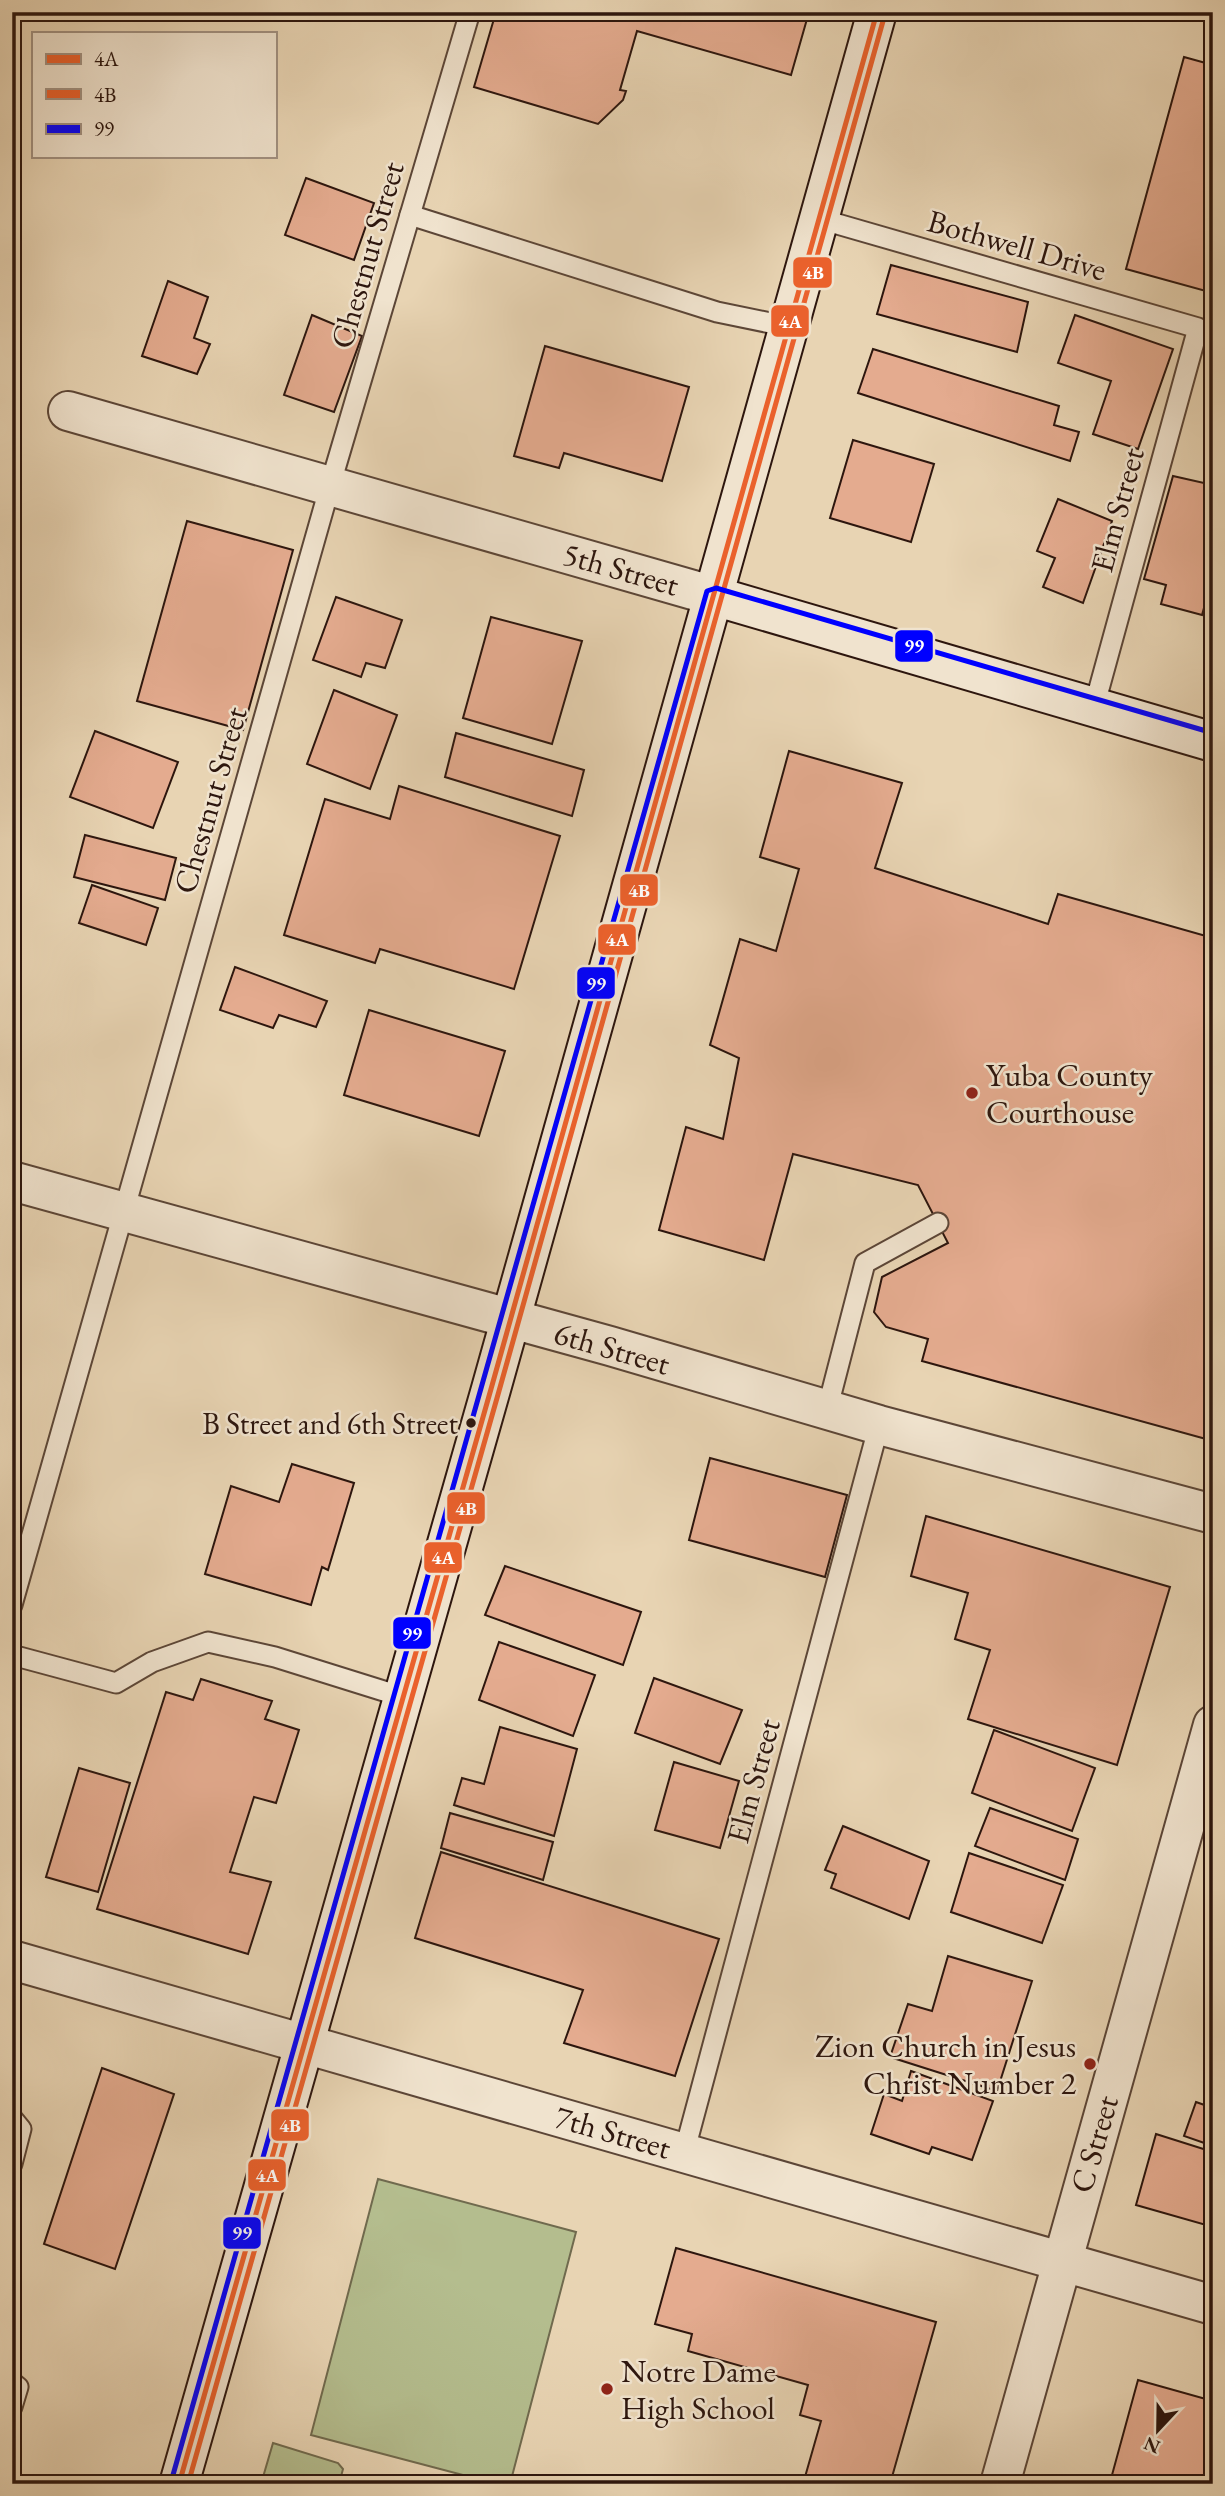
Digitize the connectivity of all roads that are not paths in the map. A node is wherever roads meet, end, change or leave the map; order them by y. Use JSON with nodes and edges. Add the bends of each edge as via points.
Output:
{"nodes":[{"id":1,"x":470,"y":12,"type":"edge"},
{"id":2,"x":877,"y":12,"type":"edge"},
{"id":3,"x":410,"y":215,"type":"junction"},
{"id":4,"x":820,"y":219,"type":"junction"},
{"id":5,"x":790,"y":327,"type":"junction"},
{"id":6,"x":1198,"y":328,"type":"joint"},
{"id":7,"x":68,"y":411,"type":"dead end"},
{"id":8,"x":330,"y":486,"type":"junction"},
{"id":9,"x":714,"y":596,"type":"junction"},
{"id":10,"x":1094,"y":707,"type":"junction"},
{"id":11,"x":1213,"y":742,"type":"edge"},
{"id":12,"x":12,"y":1181,"type":"edge"},
{"id":13,"x":124,"y":1213,"type":"junction"},
{"id":14,"x":938,"y":1223,"type":"dead end"},
{"id":15,"x":510,"y":1320,"type":"junction"},
{"id":16,"x":827,"y":1410,"type":"junction"},
{"id":17,"x":879,"y":1425,"type":"junction"},
{"id":18,"x":1213,"y":1514,"type":"edge"},
{"id":19,"x":12,"y":1605,"type":"edge"},
{"id":20,"x":12,"y":1655,"type":"edge"},
{"id":21,"x":403,"y":1697,"type":"junction"},
{"id":22,"x":1213,"y":1725,"type":"edge"},
{"id":23,"x":12,"y":1960,"type":"edge"},
{"id":24,"x":305,"y":2044,"type":"junction"},
{"id":25,"x":17,"y":2123,"type":"edge"},
{"id":26,"x":684,"y":2153,"type":"junction"},
{"id":27,"x":12,"y":2164,"type":"edge"},
{"id":28,"x":1061,"y":2261,"type":"junction"},
{"id":29,"x":1213,"y":2305,"type":"edge"},
{"id":30,"x":15,"y":2385,"type":"edge"},
{"id":31,"x":12,"y":2407,"type":"edge"},
{"id":32,"x":179,"y":2484,"type":"edge"},
{"id":33,"x":1000,"y":2484,"type":"edge"}],
"edges":[{"from":1,"to":3,"type":"lane","name":"Chestnut Street"},
{"from":2,"to":4,"type":"street"},
{"from":3,"to":5,"type":"lane","via":[[717,312]]},
{"from":3,"to":8,"type":"lane","name":"Chestnut Street"},
{"from":4,"to":5,"type":"street"},
{"from":4,"to":6,"type":"lane","name":"Bothwell Drive"},
{"from":5,"to":9,"type":"street"},
{"from":6,"to":10,"type":"lane","name":"Elm Street"},
{"from":7,"to":8,"type":"street","name":"5th Street"},
{"from":8,"to":9,"type":"street","name":"5th Street"},
{"from":8,"to":13,"type":"lane","name":"Chestnut Street"},
{"from":9,"to":10,"type":"street","name":"5th Street"},
{"from":9,"to":15,"type":"street"},
{"from":10,"to":11,"type":"street","name":"5th Street"},
{"from":12,"to":13,"type":"street","name":"6th Street"},
{"from":13,"to":15,"type":"street","name":"6th Street"},
{"from":13,"to":19,"type":"lane","name":"Chestnut Street"},
{"from":14,"to":16,"type":"lane","via":[[865,1263]]},
{"from":15,"to":16,"type":"street","name":"6th Street"},
{"from":15,"to":21,"type":"street"},
{"from":16,"to":17,"type":"street","name":"6th Street"},
{"from":17,"to":18,"type":"street","name":"6th Street"},
{"from":17,"to":26,"type":"lane","name":"Elm Street"},
{"from":20,"to":21,"type":"lane","via":[[116,1683],[152,1662],[208,1643],[275,1657]]},
{"from":21,"to":24,"type":"street"},
{"from":22,"to":28,"type":"street","name":"C Street"},
{"from":23,"to":24,"type":"street","name":"7th Street"},
{"from":24,"to":26,"type":"street","name":"7th Street"},
{"from":24,"to":32,"type":"street"},
{"from":25,"to":27,"type":"lane"},
{"from":26,"to":28,"type":"street","name":"7th Street"},
{"from":28,"to":29,"type":"street","name":"7th Street"},
{"from":28,"to":33,"type":"street","name":"C Street"},
{"from":30,"to":31,"type":"lane"}]}
